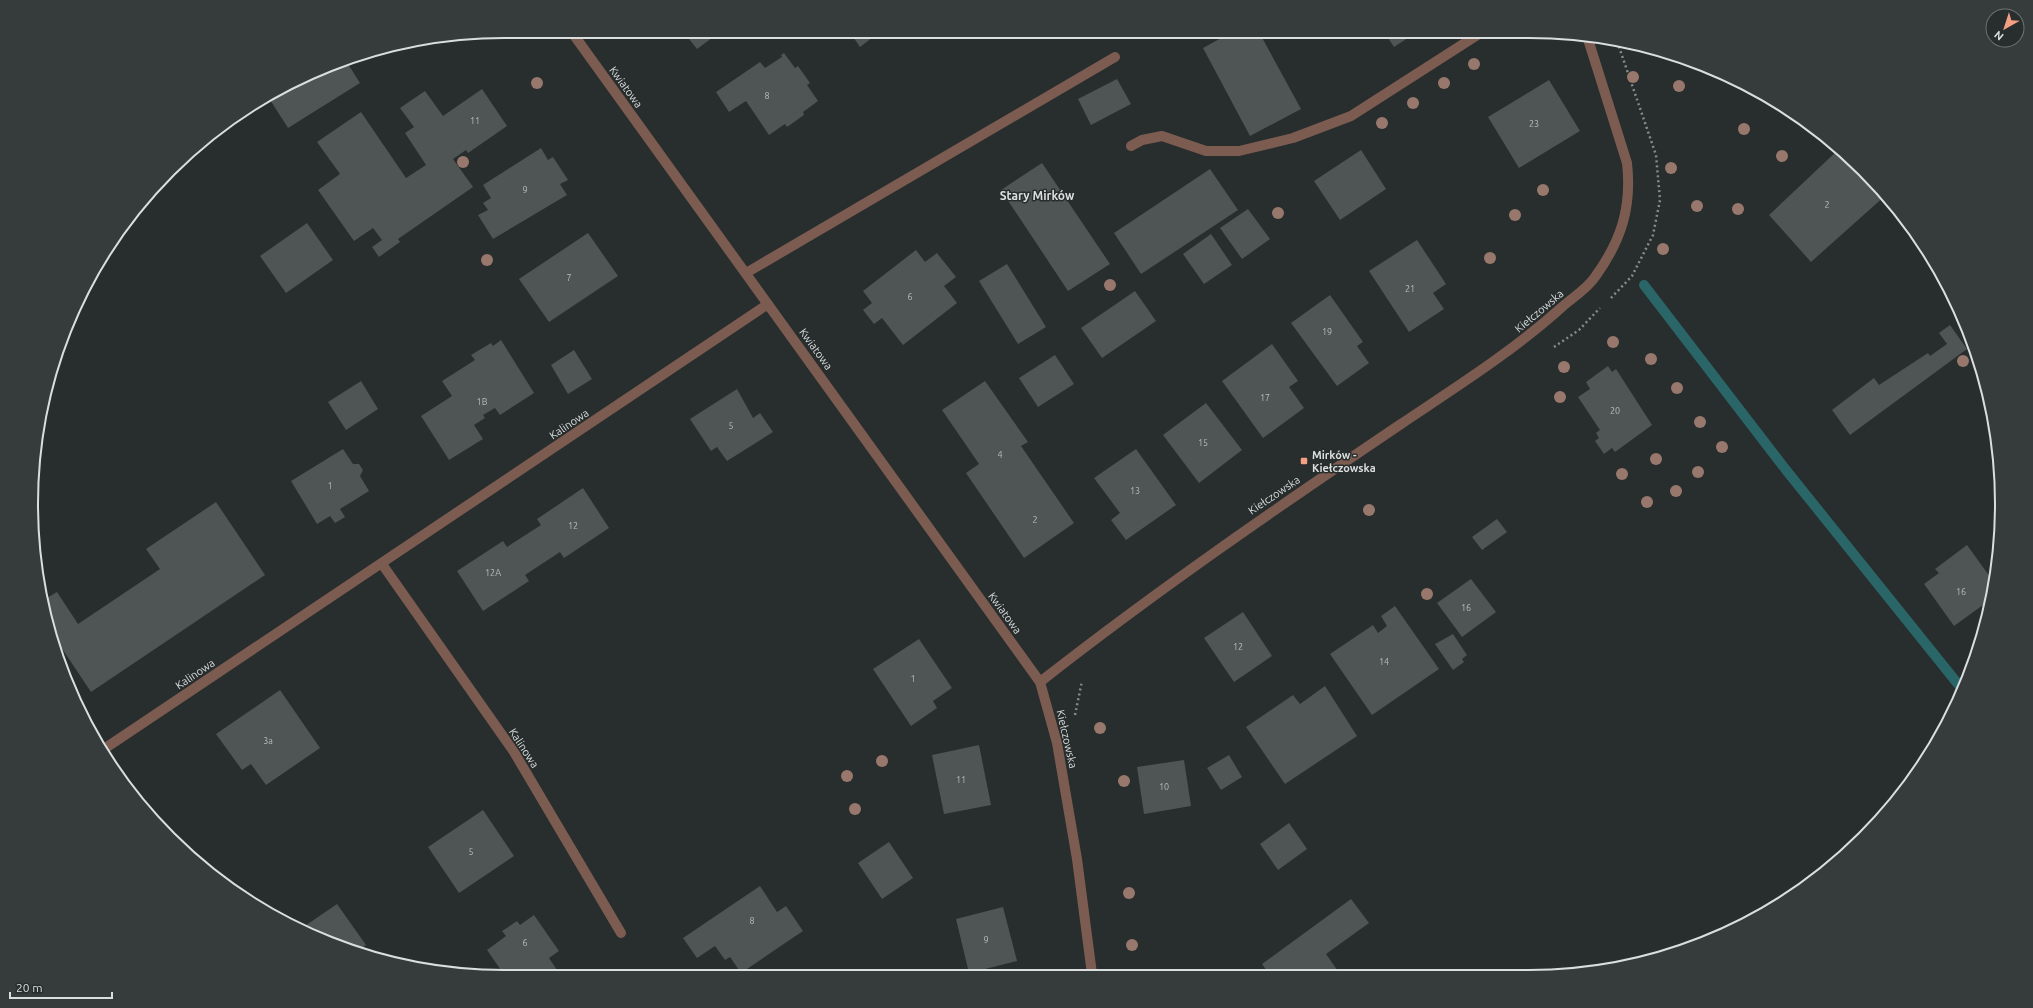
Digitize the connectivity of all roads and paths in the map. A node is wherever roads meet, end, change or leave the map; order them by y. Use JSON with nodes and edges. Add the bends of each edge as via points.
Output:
{"nodes":[{"id":1,"x":576,"y":38,"type":"edge"},
{"id":2,"x":1473,"y":38,"type":"edge"},
{"id":3,"x":1589,"y":42,"type":"edge"},
{"id":4,"x":1114,"y":57,"type":"dead end"},
{"id":5,"x":1131,"y":146,"type":"dead end"},
{"id":6,"x":746,"y":273,"type":"junction"},
{"id":7,"x":768,"y":304,"type":"junction"},
{"id":8,"x":382,"y":564,"type":"junction"},
{"id":9,"x":1040,"y":682,"type":"junction"},
{"id":10,"x":107,"y":748,"type":"edge"},
{"id":11,"x":621,"y":933,"type":"dead end"},
{"id":12,"x":1091,"y":970,"type":"edge"}],
"edges":[{"from":1,"to":6,"type":"street","name":"Kwiatowa"},
{"from":2,"to":5,"type":"street","via":[[1351,116],[1293,138],[1239,151],[1206,151],[1162,136],[1142,140]]},
{"from":3,"to":9,"type":"street","name":"Kiełczowska","via":[[1627,163],[1629,184],[1628,203],[1616,243],[1594,279],[1528,337],[1257,521]]},
{"from":4,"to":6,"type":"street"},
{"from":6,"to":7,"type":"street","name":"Kwiatowa"},
{"from":7,"to":8,"type":"street","name":"Kalinowa"},
{"from":7,"to":9,"type":"street","name":"Kwiatowa"},
{"from":8,"to":10,"type":"street","name":"Kalinowa"},
{"from":8,"to":11,"type":"street","name":"Kalinowa","via":[[514,752]]},
{"from":9,"to":12,"type":"street","name":"Kiełczowska","via":[[1057,743],[1077,859]]}]}
